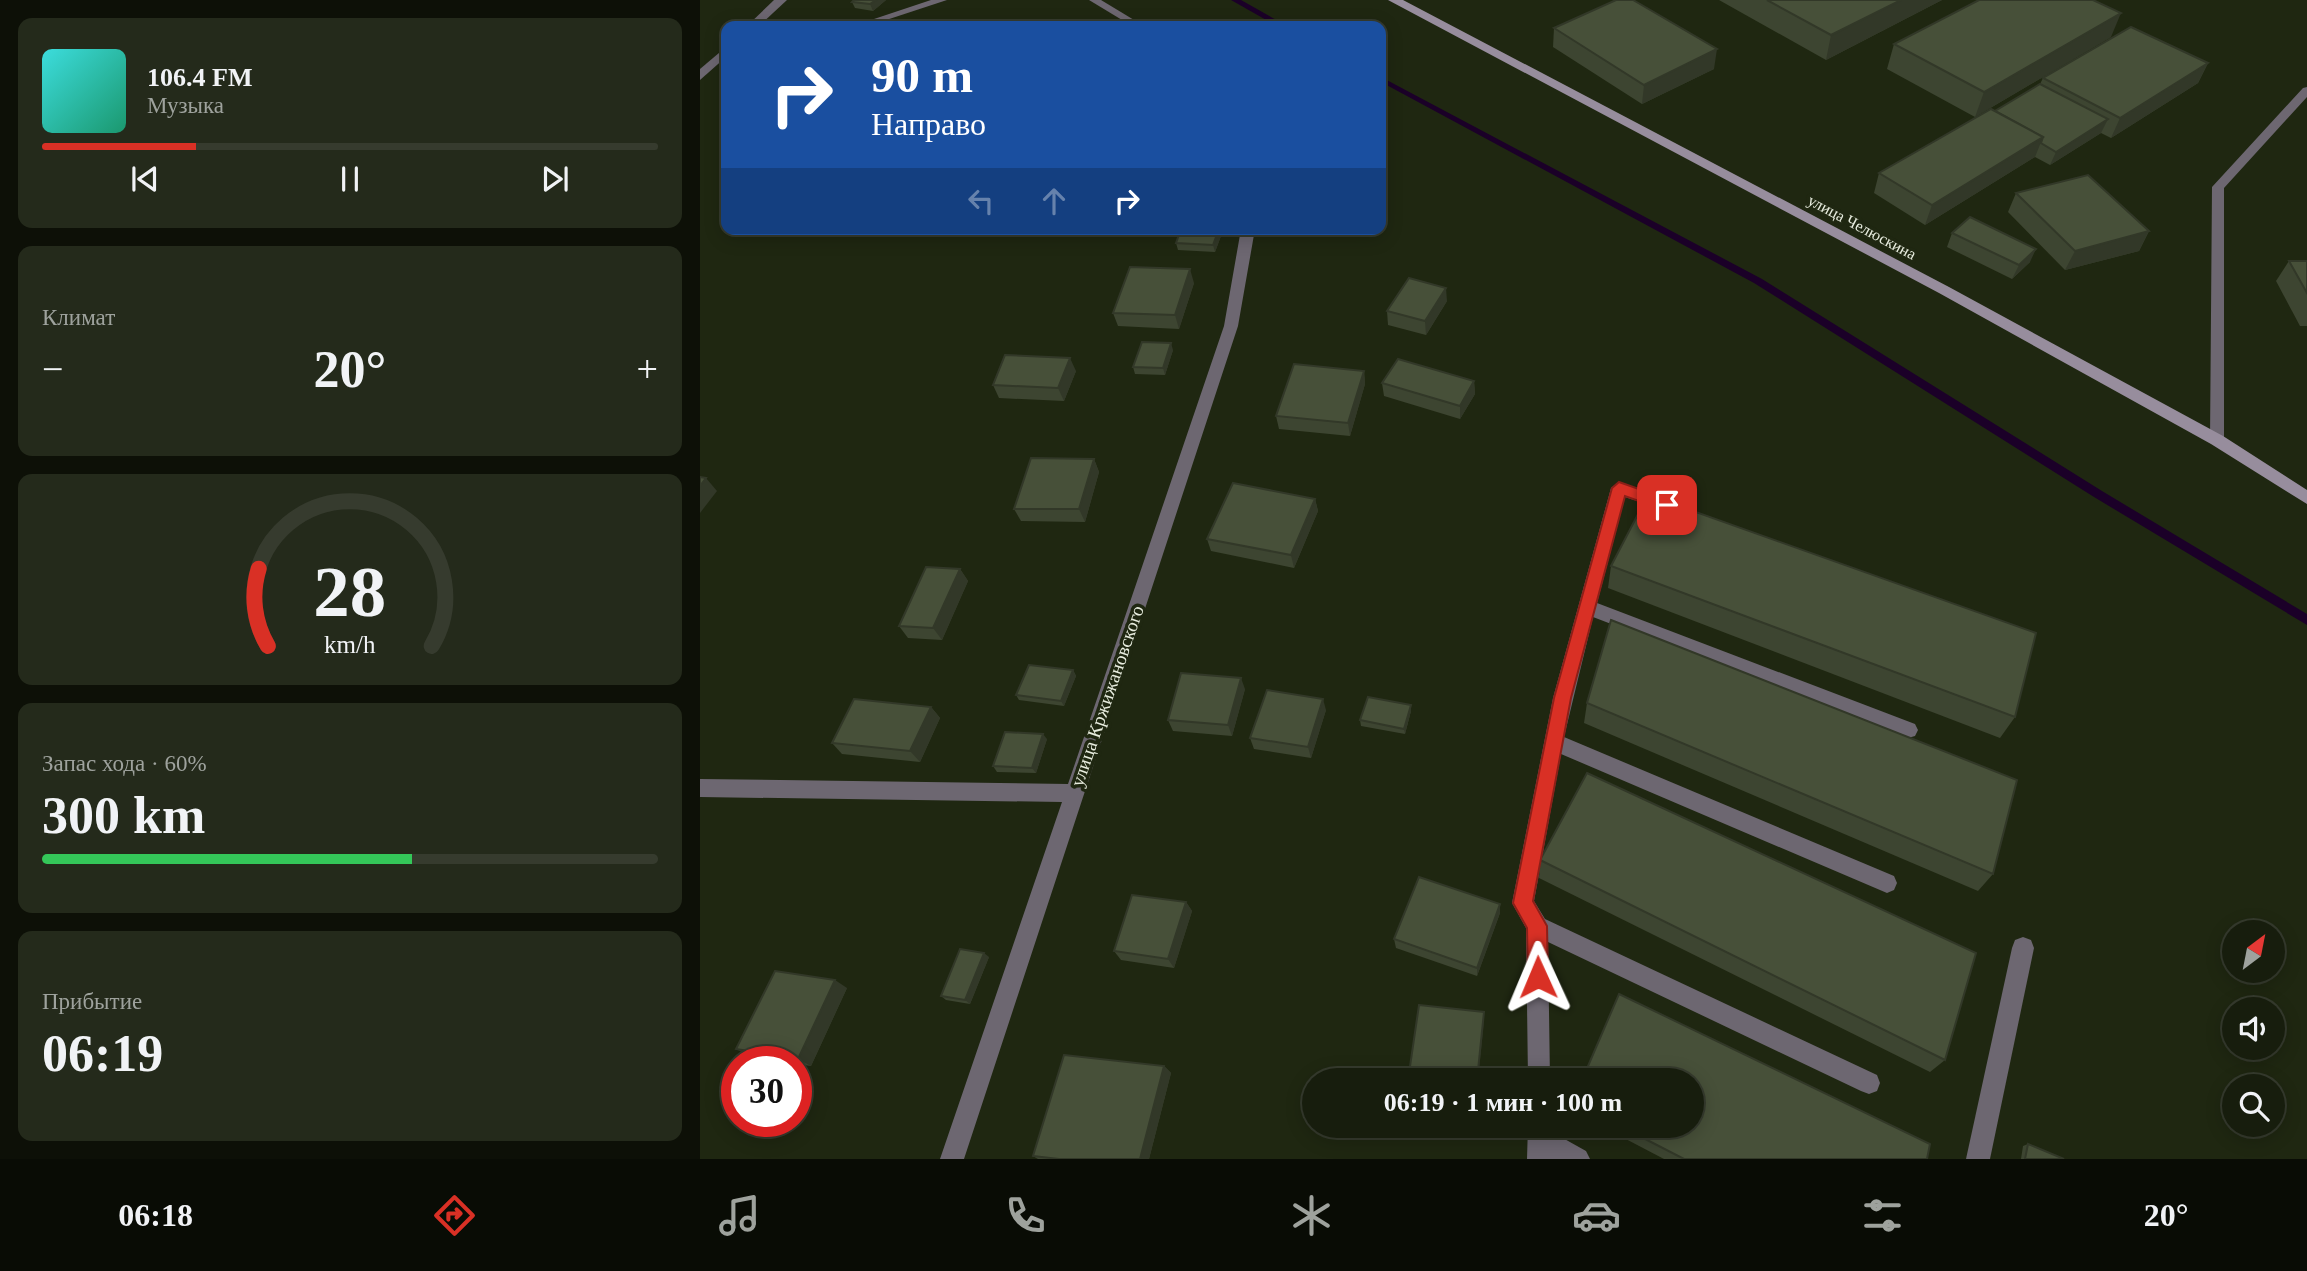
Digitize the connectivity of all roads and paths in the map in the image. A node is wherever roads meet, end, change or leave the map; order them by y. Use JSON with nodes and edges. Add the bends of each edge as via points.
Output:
{"nodes":[{"id":1,"x":781,"y":0,"type":"edge"},
{"id":2,"x":942,"y":0,"type":"edge"},
{"id":3,"x":1094,"y":0,"type":"edge"},
{"id":4,"x":1394,"y":0,"type":"edge"},
{"id":5,"x":758,"y":21,"type":"edge"},
{"id":6,"x":874,"y":21,"type":"edge"},
{"id":7,"x":1130,"y":21,"type":"edge"},
{"id":8,"x":721,"y":56,"type":"edge"},
{"id":9,"x":700,"y":76,"type":"edge"},
{"id":10,"x":2307,"y":90,"type":"edge"},
{"id":11,"x":1247,"y":235,"type":"edge"},
{"id":12,"x":2217,"y":440,"type":"junction"},
{"id":13,"x":2307,"y":498,"type":"edge"},
{"id":14,"x":1682,"y":511,"type":"edge"},
{"id":15,"x":1587,"y":607,"type":"junction"},
{"id":16,"x":1908,"y":730,"type":"dead end"},
{"id":17,"x":1554,"y":742,"type":"junction"},
{"id":18,"x":700,"y":788,"type":"edge"},
{"id":19,"x":1075,"y":793,"type":"junction"},
{"id":20,"x":1887,"y":883,"type":"dead end"},
{"id":21,"x":1537,"y":926,"type":"junction"},
{"id":22,"x":2023,"y":948,"type":"dead end"},
{"id":23,"x":1539,"y":1068,"type":"edge"},
{"id":24,"x":1869,"y":1083,"type":"dead end"},
{"id":25,"x":1539,"y":1141,"type":"edge"},
{"id":26,"x":952,"y":1159,"type":"edge"},
{"id":27,"x":1578,"y":1159,"type":"edge"},
{"id":28,"x":1978,"y":1159,"type":"edge"}],
"edges":[{"from":1,"to":5,"type":"street"},
{"from":2,"to":6,"type":"lane"},
{"from":3,"to":7,"type":"lane"},
{"from":4,"to":12,"type":"street","name":"улица Челюскина","via":[[1944,290]]},
{"from":8,"to":9,"type":"street"},
{"from":10,"to":12,"type":"lane","via":[[2218,187]]},
{"from":11,"to":19,"type":"street","name":"улица Кржижановского","via":[[1231,326]]},
{"from":12,"to":13,"type":"street","name":"улица Челюскина"},
{"from":14,"to":15,"type":"street","via":[[1619,488]]},
{"from":15,"to":16,"type":"street"},
{"from":15,"to":17,"type":"street"},
{"from":17,"to":20,"type":"street"},
{"from":17,"to":21,"type":"street","via":[[1523,903]]},
{"from":18,"to":19,"type":"street"},
{"from":19,"to":26,"type":"street","name":"улица Кржижановского"},
{"from":21,"to":23,"type":"street"},
{"from":21,"to":24,"type":"street"},
{"from":22,"to":28,"type":"street"},
{"from":25,"to":27,"type":"street"}]}
